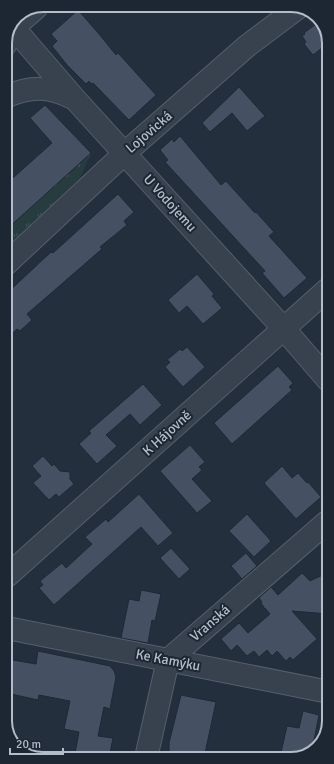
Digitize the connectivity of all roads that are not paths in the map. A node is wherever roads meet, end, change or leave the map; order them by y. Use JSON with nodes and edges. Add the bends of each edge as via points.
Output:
{"nodes":[{"id":1,"x":292,"y":12,"type":"edge"},
{"id":2,"x":28,"y":16,"type":"edge"},
{"id":3,"x":16,"y":27,"type":"edge"},
{"id":4,"x":13,"y":36,"type":"edge"},
{"id":5,"x":12,"y":94,"type":"edge"},
{"id":6,"x":74,"y":98,"type":"junction"},
{"id":7,"x":125,"y":153,"type":"junction"},
{"id":8,"x":12,"y":258,"type":"edge"},
{"id":9,"x":322,"y":294,"type":"edge"},
{"id":10,"x":284,"y":329,"type":"junction"},
{"id":11,"x":322,"y":373,"type":"edge"},
{"id":12,"x":322,"y":525,"type":"edge"},
{"id":13,"x":12,"y":572,"type":"edge"},
{"id":14,"x":12,"y":629,"type":"edge"},
{"id":15,"x":168,"y":660,"type":"junction"},
{"id":16,"x":322,"y":691,"type":"edge"},
{"id":17,"x":147,"y":752,"type":"edge"}],
"edges":[{"from":1,"to":7,"type":"street","name":"Lojovická","via":[[247,46]]},
{"from":2,"to":3,"type":"street"},
{"from":4,"to":6,"type":"street","name":"U Vodojemu"},
{"from":5,"to":6,"type":"street","via":[[22,90],[45,89],[60,91]]},
{"from":6,"to":7,"type":"street","name":"U Vodojemu"},
{"from":7,"to":8,"type":"street","name":"Lojovická"},
{"from":7,"to":10,"type":"street","name":"U Vodojemu"},
{"from":9,"to":10,"type":"street","name":"K Hájovně"},
{"from":10,"to":11,"type":"street","name":"U Vodojemu"},
{"from":10,"to":13,"type":"street","name":"K Hájovně"},
{"from":12,"to":15,"type":"street","name":"Vranská"},
{"from":14,"to":15,"type":"street","name":"Ke Kamýku"},
{"from":15,"to":16,"type":"street","name":"Ke Kamýku"},
{"from":15,"to":17,"type":"street"}]}
